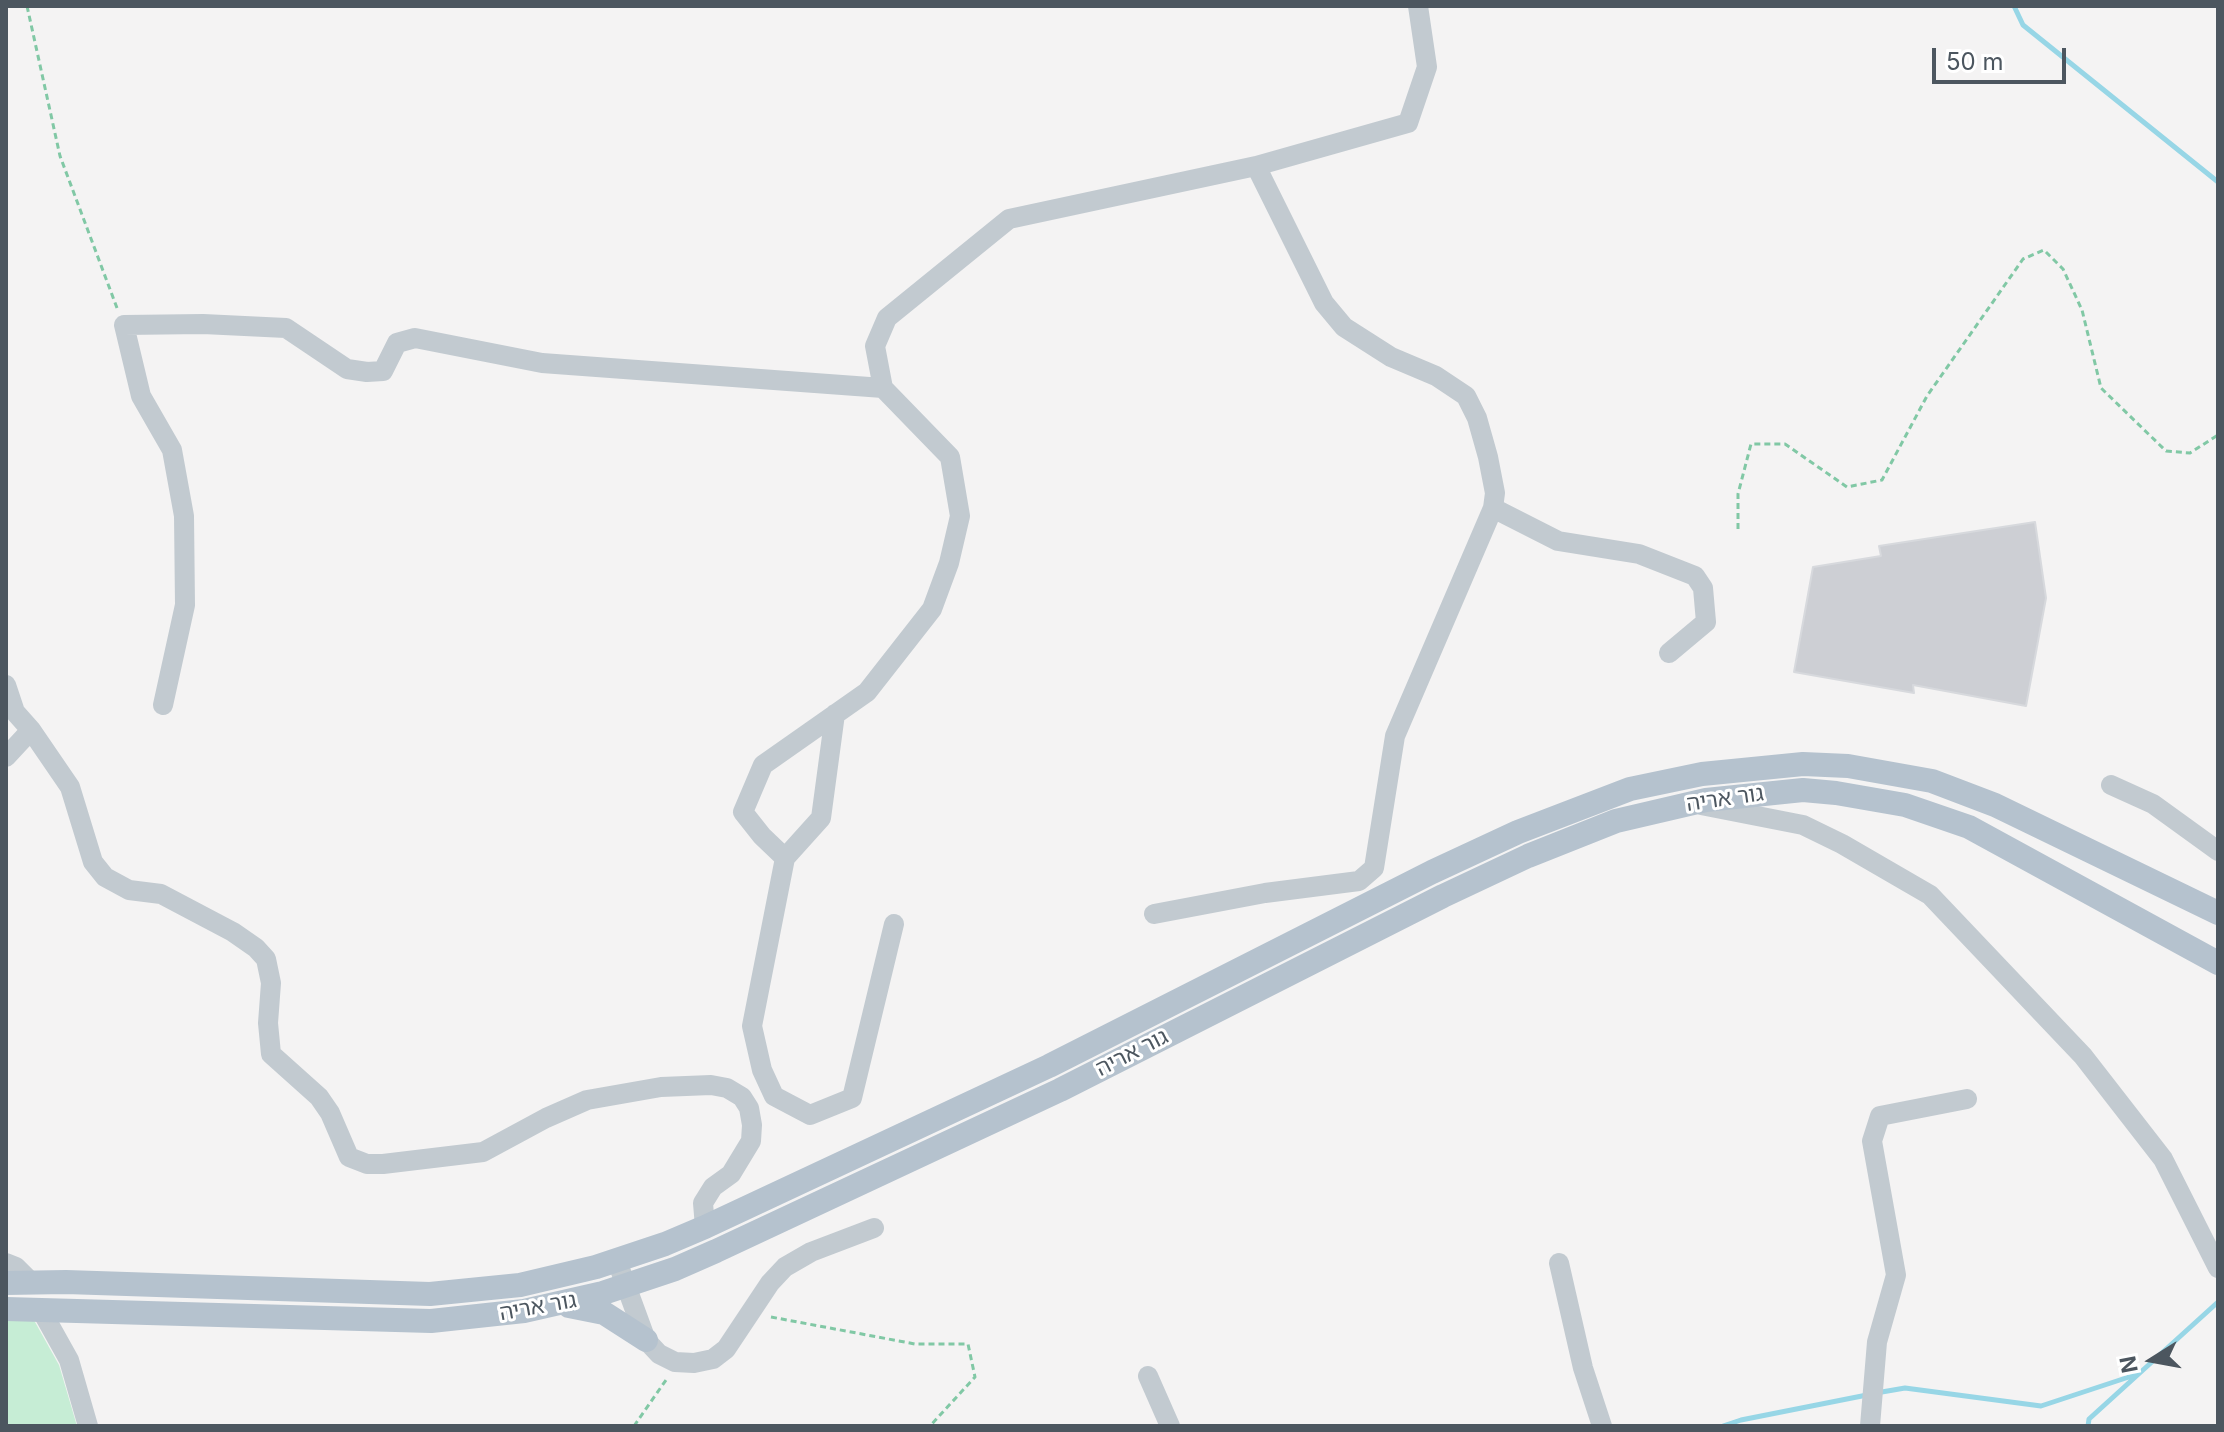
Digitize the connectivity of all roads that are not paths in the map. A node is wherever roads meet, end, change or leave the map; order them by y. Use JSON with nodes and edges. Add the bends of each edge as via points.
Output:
{"nodes":[{"id":1,"x":1418,"y":6,"type":"edge"},
{"id":2,"x":1256,"y":166,"type":"junction"},
{"id":3,"x":883,"y":388,"type":"junction"},
{"id":4,"x":1493,"y":508,"type":"junction"},
{"id":5,"x":1669,"y":653,"type":"dead end"},
{"id":6,"x":6,"y":685,"type":"edge"},
{"id":7,"x":163,"y":705,"type":"dead end"},
{"id":8,"x":835,"y":714,"type":"junction"},
{"id":9,"x":31,"y":730,"type":"junction"},
{"id":10,"x":6,"y":757,"type":"edge"},
{"id":11,"x":2111,"y":785,"type":"dead end"},
{"id":12,"x":1689,"y":803,"type":"junction"},
{"id":13,"x":2218,"y":851,"type":"edge"},
{"id":14,"x":785,"y":858,"type":"junction"},
{"id":15,"x":2218,"y":913,"type":"edge"},
{"id":16,"x":1154,"y":914,"type":"dead end"},
{"id":17,"x":894,"y":924,"type":"dead end"},
{"id":18,"x":2218,"y":963,"type":"edge"},
{"id":19,"x":1967,"y":1099,"type":"dead end"},
{"id":20,"x":705,"y":1227,"type":"junction"},
{"id":21,"x":874,"y":1228,"type":"dead end"},
{"id":22,"x":617,"y":1261,"type":"junction"},
{"id":23,"x":6,"y":1263,"type":"edge"},
{"id":24,"x":1559,"y":1263,"type":"dead end"},
{"id":25,"x":2218,"y":1268,"type":"edge"},
{"id":26,"x":31,"y":1282,"type":"junction"},
{"id":27,"x":6,"y":1283,"type":"edge"},
{"id":28,"x":626,"y":1286,"type":"junction"},
{"id":29,"x":558,"y":1305,"type":"junction"},
{"id":30,"x":40,"y":1308,"type":"junction"},
{"id":31,"x":6,"y":1309,"type":"edge"},
{"id":32,"x":646,"y":1340,"type":"junction"},
{"id":33,"x":1148,"y":1376,"type":"dead end"},
{"id":34,"x":88,"y":1426,"type":"edge"},
{"id":35,"x":1170,"y":1426,"type":"edge"},
{"id":36,"x":1602,"y":1426,"type":"edge"},
{"id":37,"x":1870,"y":1426,"type":"edge"}],
"edges":[{"from":1,"to":2,"type":"street","via":[[1427,67],[1408,123]]},
{"from":2,"to":3,"type":"street","via":[[1009,219],[887,318],[875,346]]},
{"from":2,"to":4,"type":"street","via":[[1324,303],[1344,327],[1466,396],[1488,457]]},
{"from":3,"to":7,"type":"street","via":[[542,363],[415,338],[397,343],[383,371],[367,372],[347,369],[286,328],[124,325],[141,396],[172,450],[184,516],[185,605]]},
{"from":3,"to":8,"type":"street","via":[[950,457],[960,516],[932,609],[867,692]]},
{"from":4,"to":5,"type":"street","via":[[1558,541],[1639,554],[1695,576],[1703,588],[1706,622]]},
{"from":4,"to":16,"type":"street","via":[[1395,736],[1374,868],[1359,881]]},
{"from":6,"to":9,"type":"street","via":[[15,712]]},
{"from":8,"to":14,"type":"street","via":[[821,818]]},
{"from":8,"to":14,"type":"street","via":[[763,765],[743,812]]},
{"from":9,"to":10,"type":"street"},
{"from":9,"to":20,"type":"street","via":[[70,787],[93,862],[105,877],[129,890],[161,894],[233,932],[266,959],[271,1054],[319,1097],[349,1157],[383,1164],[483,1152],[587,1100],[661,1087],[727,1088],[749,1108],[751,1141],[731,1174],[703,1203]]},
{"from":11,"to":13,"type":"street","via":[[2153,804]]},
{"from":12,"to":18,"type":"main road","name":"גור אריה","via":[[1803,790],[1905,805],[1969,827]]},
{"from":12,"to":25,"type":"street","via":[[1803,825],[1930,895],[2083,1056],[2163,1159]]},
{"from":12,"to":28,"type":"main road","name":"גור אריה","via":[[1616,821],[1528,856],[1060,1090],[716,1251]]},
{"from":14,"to":17,"type":"street","via":[[752,1026],[774,1096],[810,1115],[852,1098]]},
{"from":15,"to":20,"type":"main road","name":"גור אריה","via":[[1995,805],[1932,781],[1803,764],[1660,782],[1577,808],[1446,865],[1049,1066]]},
{"from":19,"to":37,"type":"street","via":[[1880,1116],[1872,1141],[1896,1275],[1877,1342]]},
{"from":20,"to":22,"type":"main road","name":"גור אריה"},
{"from":21,"to":32,"type":"street","via":[[785,1267],[726,1349],[713,1359],[675,1362]]},
{"from":22,"to":26,"type":"main road","name":"גור אריה","via":[[520,1285],[430,1294]]},
{"from":22,"to":28,"type":"street"},
{"from":23,"to":26,"type":"street"},
{"from":24,"to":36,"type":"street"},
{"from":26,"to":27,"type":"main road","name":"גור אריה"},
{"from":28,"to":29,"type":"main road","name":"גור אריה"},
{"from":28,"to":32,"type":"street"},
{"from":29,"to":30,"type":"main road","name":"גור אריה","via":[[431,1321]]},
{"from":29,"to":32,"type":"main road","via":[[604,1313]]},
{"from":30,"to":31,"type":"main road","name":"גור אריה"},
{"from":30,"to":34,"type":"street","via":[[69,1360]]},
{"from":33,"to":35,"type":"street"}]}
